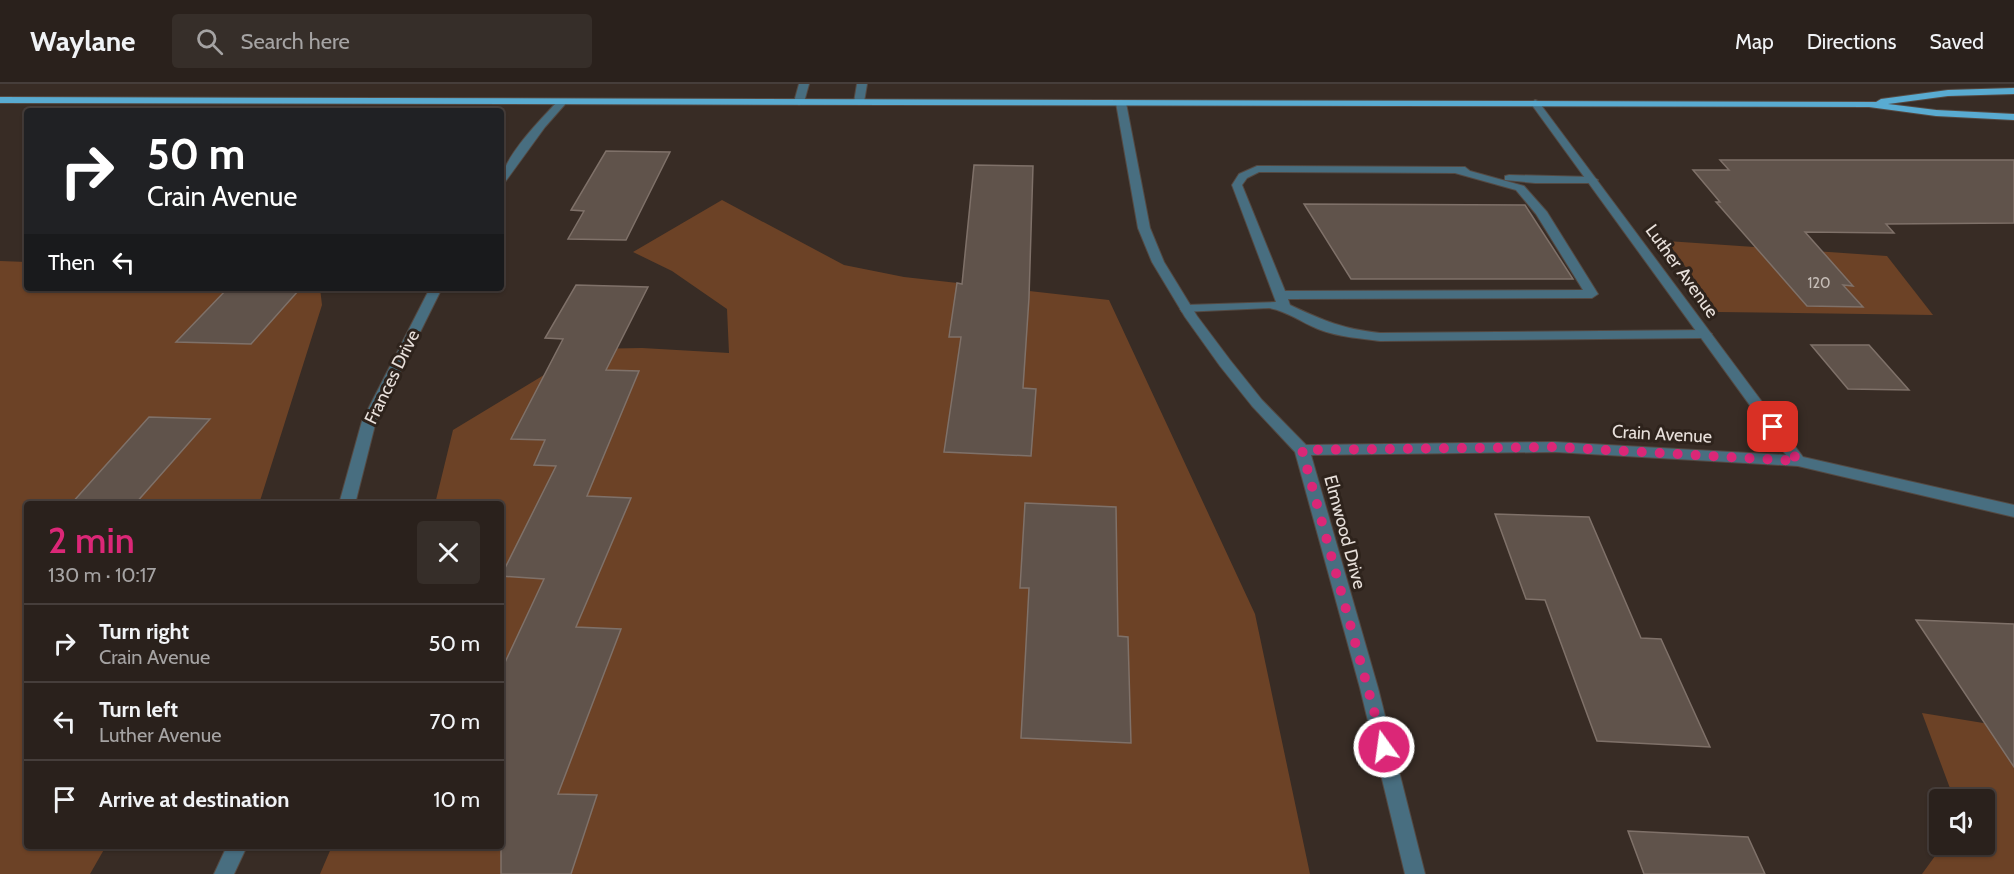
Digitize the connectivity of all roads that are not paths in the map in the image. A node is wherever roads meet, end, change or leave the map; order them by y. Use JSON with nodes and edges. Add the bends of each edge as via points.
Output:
{"nodes":[{"id":1,"x":804,"y":84,"type":"edge"},
{"id":2,"x":862,"y":84,"type":"edge"},
{"id":3,"x":2014,"y":91,"type":"edge"},
{"id":4,"x":0,"y":100,"type":"edge"},
{"id":5,"x":562,"y":102,"type":"junction"},
{"id":6,"x":799,"y":102,"type":"junction"},
{"id":7,"x":859,"y":102,"type":"junction"},
{"id":8,"x":1121,"y":103,"type":"junction"},
{"id":9,"x":1535,"y":103,"type":"junction"},
{"id":10,"x":1869,"y":104,"type":"junction"},
{"id":11,"x":2014,"y":117,"type":"edge"},
{"id":12,"x":1456,"y":170,"type":"junction"},
{"id":13,"x":504,"y":176,"type":"edge"},
{"id":14,"x":1593,"y":180,"type":"junction"},
{"id":15,"x":434,"y":291,"type":"edge"},
{"id":16,"x":1282,"y":301,"type":"junction"},
{"id":17,"x":1186,"y":309,"type":"junction"},
{"id":18,"x":1705,"y":334,"type":"junction"},
{"id":19,"x":1302,"y":450,"type":"junction"},
{"id":20,"x":1798,"y":461,"type":"junction"},
{"id":21,"x":347,"y":501,"type":"edge"},
{"id":22,"x":2014,"y":511,"type":"edge"},
{"id":23,"x":236,"y":849,"type":"edge"},
{"id":24,"x":224,"y":874,"type":"edge"},
{"id":25,"x":1415,"y":874,"type":"edge"}],
"edges":[{"from":1,"to":6,"type":"street"},
{"from":2,"to":7,"type":"street"},
{"from":3,"to":10,"type":"main road","via":[[1912,95]]},
{"from":4,"to":5,"type":"main road"},
{"from":5,"to":6,"type":"main road"},
{"from":5,"to":13,"type":"street"},
{"from":6,"to":7,"type":"main road"},
{"from":7,"to":8,"type":"main road"},
{"from":8,"to":9,"type":"main road"},
{"from":8,"to":17,"type":"street","name":"Elmwood Drive","via":[[1144,228],[1158,262]]},
{"from":9,"to":10,"type":"main road"},
{"from":9,"to":14,"type":"street","name":"Luther Avenue"},
{"from":10,"to":11,"type":"main road"},
{"from":12,"to":14,"type":"street","via":[[1476,170],[1520,180]]},
{"from":12,"to":16,"type":"street","via":[[1257,169],[1243,176],[1237,185]]},
{"from":12,"to":16,"type":"street","via":[[1520,188],[1541,213],[1593,294]]},
{"from":14,"to":18,"type":"street","name":"Luther Avenue"},
{"from":15,"to":21,"type":"street","name":"Frances Drive","via":[[369,421]]},
{"from":16,"to":17,"type":"street"},
{"from":16,"to":18,"type":"street","via":[[1334,330],[1380,337]]},
{"from":17,"to":19,"type":"street","name":"Elmwood Drive","via":[[1251,395]]},
{"from":18,"to":20,"type":"street","name":"Luther Avenue"},
{"from":19,"to":20,"type":"street","name":"Crain Avenue","via":[[1555,447]]},
{"from":19,"to":25,"type":"street","name":"Elmwood Drive","via":[[1369,688]]},
{"from":20,"to":22,"type":"street","name":"Crain Avenue"},
{"from":23,"to":24,"type":"street"}]}
